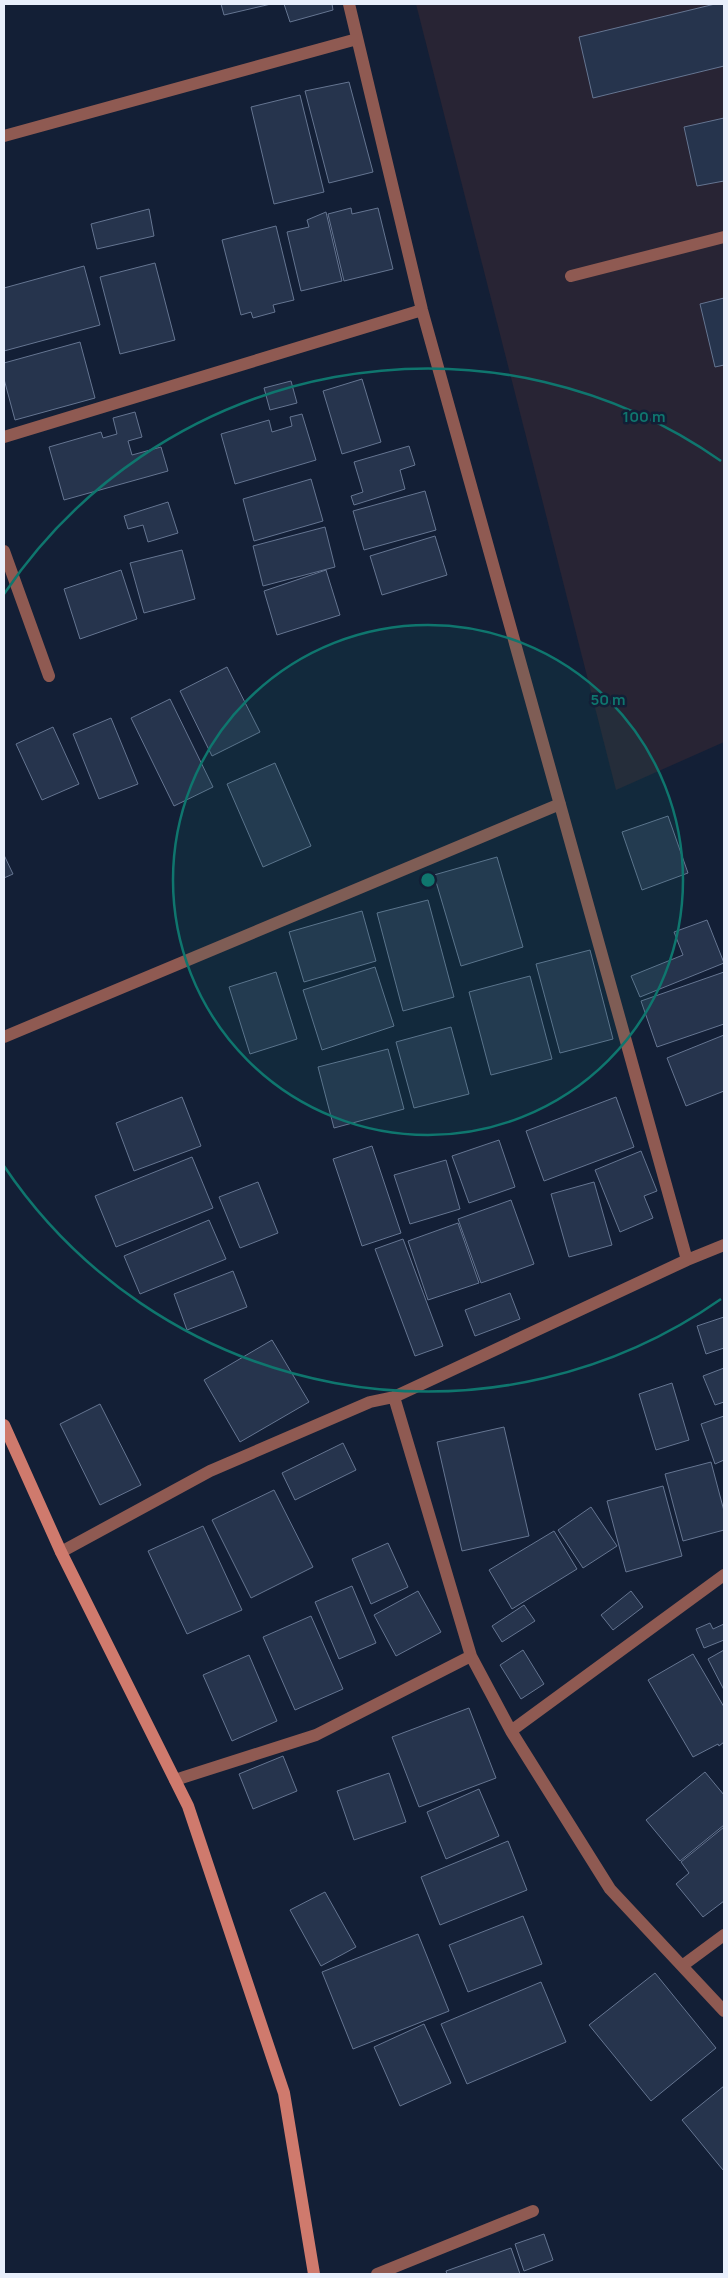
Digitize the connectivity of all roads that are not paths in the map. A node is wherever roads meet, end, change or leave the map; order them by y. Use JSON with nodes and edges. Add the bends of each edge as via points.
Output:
{"nodes":[{"id":1,"x":350,"y":4,"type":"edge"},
{"id":2,"x":357,"y":39,"type":"junction"},
{"id":3,"x":4,"y":136,"type":"edge"},
{"id":4,"x":724,"y":237,"type":"edge"},
{"id":5,"x":572,"y":276,"type":"dead end"},
{"id":6,"x":422,"y":310,"type":"junction"},
{"id":7,"x":4,"y":437,"type":"edge"},
{"id":8,"x":4,"y":551,"type":"edge"},
{"id":9,"x":48,"y":676,"type":"dead end"},
{"id":10,"x":560,"y":804,"type":"junction"},
{"id":11,"x":4,"y":1037,"type":"edge"},
{"id":12,"x":724,"y":1245,"type":"edge"},
{"id":13,"x":687,"y":1260,"type":"junction"},
{"id":14,"x":394,"y":1397,"type":"junction"},
{"id":15,"x":4,"y":1425,"type":"edge"},
{"id":16,"x":61,"y":1552,"type":"junction"},
{"id":17,"x":724,"y":1575,"type":"edge"},
{"id":18,"x":471,"y":1656,"type":"junction"},
{"id":19,"x":511,"y":1731,"type":"junction"},
{"id":20,"x":176,"y":1780,"type":"junction"},
{"id":21,"x":724,"y":1935,"type":"edge"},
{"id":22,"x":682,"y":1966,"type":"junction"},
{"id":23,"x":724,"y":2011,"type":"edge"},
{"id":24,"x":533,"y":2211,"type":"dead end"},
{"id":25,"x":314,"y":2274,"type":"edge"},
{"id":26,"x":378,"y":2274,"type":"edge"}],
"edges":[{"from":1,"to":2,"type":"street"},
{"from":2,"to":3,"type":"street"},
{"from":2,"to":6,"type":"street"},
{"from":4,"to":5,"type":"street"},
{"from":6,"to":7,"type":"street"},
{"from":6,"to":10,"type":"street"},
{"from":8,"to":9,"type":"street"},
{"from":10,"to":11,"type":"street"},
{"from":10,"to":13,"type":"street"},
{"from":12,"to":13,"type":"street"},
{"from":13,"to":14,"type":"street"},
{"from":14,"to":16,"type":"street","via":[[370,1402],[210,1472]]},
{"from":14,"to":18,"type":"street"},
{"from":15,"to":16,"type":"street"},
{"from":16,"to":20,"type":"street"},
{"from":17,"to":19,"type":"street"},
{"from":18,"to":19,"type":"street"},
{"from":18,"to":20,"type":"street","via":[[316,1734]]},
{"from":19,"to":22,"type":"street","via":[[610,1889]]},
{"from":20,"to":25,"type":"street","via":[[188,1806],[284,2092]]},
{"from":21,"to":22,"type":"street"},
{"from":22,"to":23,"type":"street"},
{"from":24,"to":26,"type":"street"}]}
